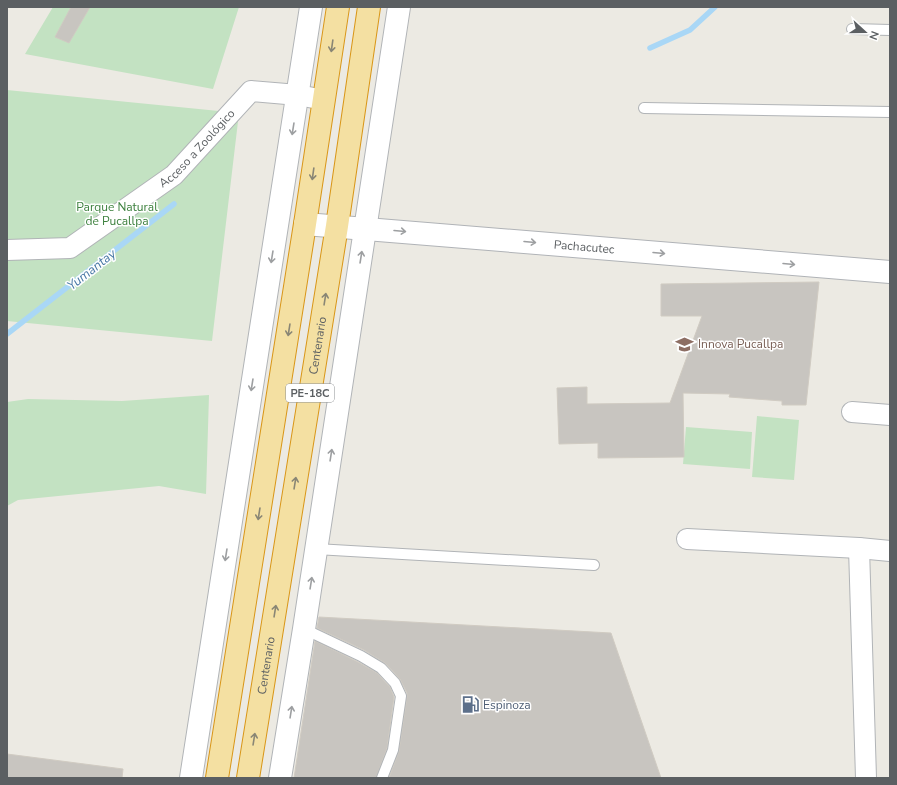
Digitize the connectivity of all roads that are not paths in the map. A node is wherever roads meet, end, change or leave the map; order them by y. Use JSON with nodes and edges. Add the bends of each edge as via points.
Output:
{"nodes":[{"id":1,"x":311,"y":7,"type":"edge"},
{"id":2,"x":338,"y":7,"type":"edge"},
{"id":3,"x":369,"y":7,"type":"edge"},
{"id":4,"x":399,"y":7,"type":"edge"},
{"id":5,"x":852,"y":29,"type":"dead end"},
{"id":6,"x":890,"y":30,"type":"edge"},
{"id":7,"x":298,"y":95,"type":"junction"},
{"id":8,"x":324,"y":100,"type":"junction"},
{"id":9,"x":644,"y":108,"type":"dead end"},
{"id":10,"x":890,"y":112,"type":"edge"},
{"id":11,"x":306,"y":217,"type":"junction"},
{"id":12,"x":338,"y":219,"type":"junction"},
{"id":13,"x":278,"y":221,"type":"junction"},
{"id":14,"x":367,"y":221,"type":"junction"},
{"id":15,"x":7,"y":250,"type":"edge"},
{"id":16,"x":890,"y":257,"type":"edge"},
{"id":17,"x":890,"y":272,"type":"edge"},
{"id":18,"x":852,"y":412,"type":"dead end"},
{"id":19,"x":890,"y":415,"type":"edge"},
{"id":20,"x":687,"y":539,"type":"dead end"},
{"id":21,"x":859,"y":548,"type":"junction"},
{"id":22,"x":316,"y":549,"type":"junction"},
{"id":23,"x":890,"y":552,"type":"edge"},
{"id":24,"x":594,"y":565,"type":"dead end"},
{"id":25,"x":304,"y":629,"type":"junction"},
{"id":26,"x":191,"y":778,"type":"edge"},
{"id":27,"x":217,"y":778,"type":"edge"},
{"id":28,"x":248,"y":778,"type":"edge"},
{"id":29,"x":280,"y":778,"type":"edge"},
{"id":30,"x":382,"y":778,"type":"edge"},
{"id":31,"x":866,"y":778,"type":"edge"}],
"edges":[{"from":1,"to":7,"type":"street"},
{"from":2,"to":8,"type":"highway","number":"PE-18C","one_way":true},
{"from":3,"to":12,"type":"highway","name":"Centenario","number":"PE-18C"},
{"from":4,"to":14,"type":"street"},
{"from":5,"to":6,"type":"lane"},
{"from":7,"to":8,"type":"street","name":"Acceso a Zoológico"},
{"from":7,"to":13,"type":"street","one_way":true},
{"from":7,"to":15,"type":"street","name":"Acceso a Zoológico","via":[[251,91],[174,175],[70,248]]},
{"from":8,"to":11,"type":"highway","number":"PE-18C","one_way":true},
{"from":9,"to":10,"type":"lane"},
{"from":11,"to":12,"type":"street","name":"Pachacutec"},
{"from":11,"to":13,"type":"street","name":"Pachacutec"},
{"from":11,"to":27,"type":"highway","number":"PE-18C","one_way":true},
{"from":12,"to":14,"type":"street","name":"Pachacutec"},
{"from":28,"to":12,"type":"highway","name":"Centenario","number":"PE-18C","one_way":true},
{"from":13,"to":26,"type":"street","one_way":true},
{"from":14,"to":16,"type":"street","name":"Pachacutec"},
{"from":14,"to":17,"type":"street","name":"Pachacutec","one_way":true},
{"from":22,"to":14,"type":"street","one_way":true},
{"from":18,"to":19,"type":"street"},
{"from":20,"to":21,"type":"street"},
{"from":21,"to":23,"type":"street"},
{"from":21,"to":31,"type":"street"},
{"from":22,"to":24,"type":"lane"},
{"from":25,"to":22,"type":"street","one_way":true},
{"from":29,"to":25,"type":"street","one_way":true},
{"from":25,"to":30,"type":"lane","via":[[368,660],[381,668],[395,684],[401,696],[393,750]]}]}
